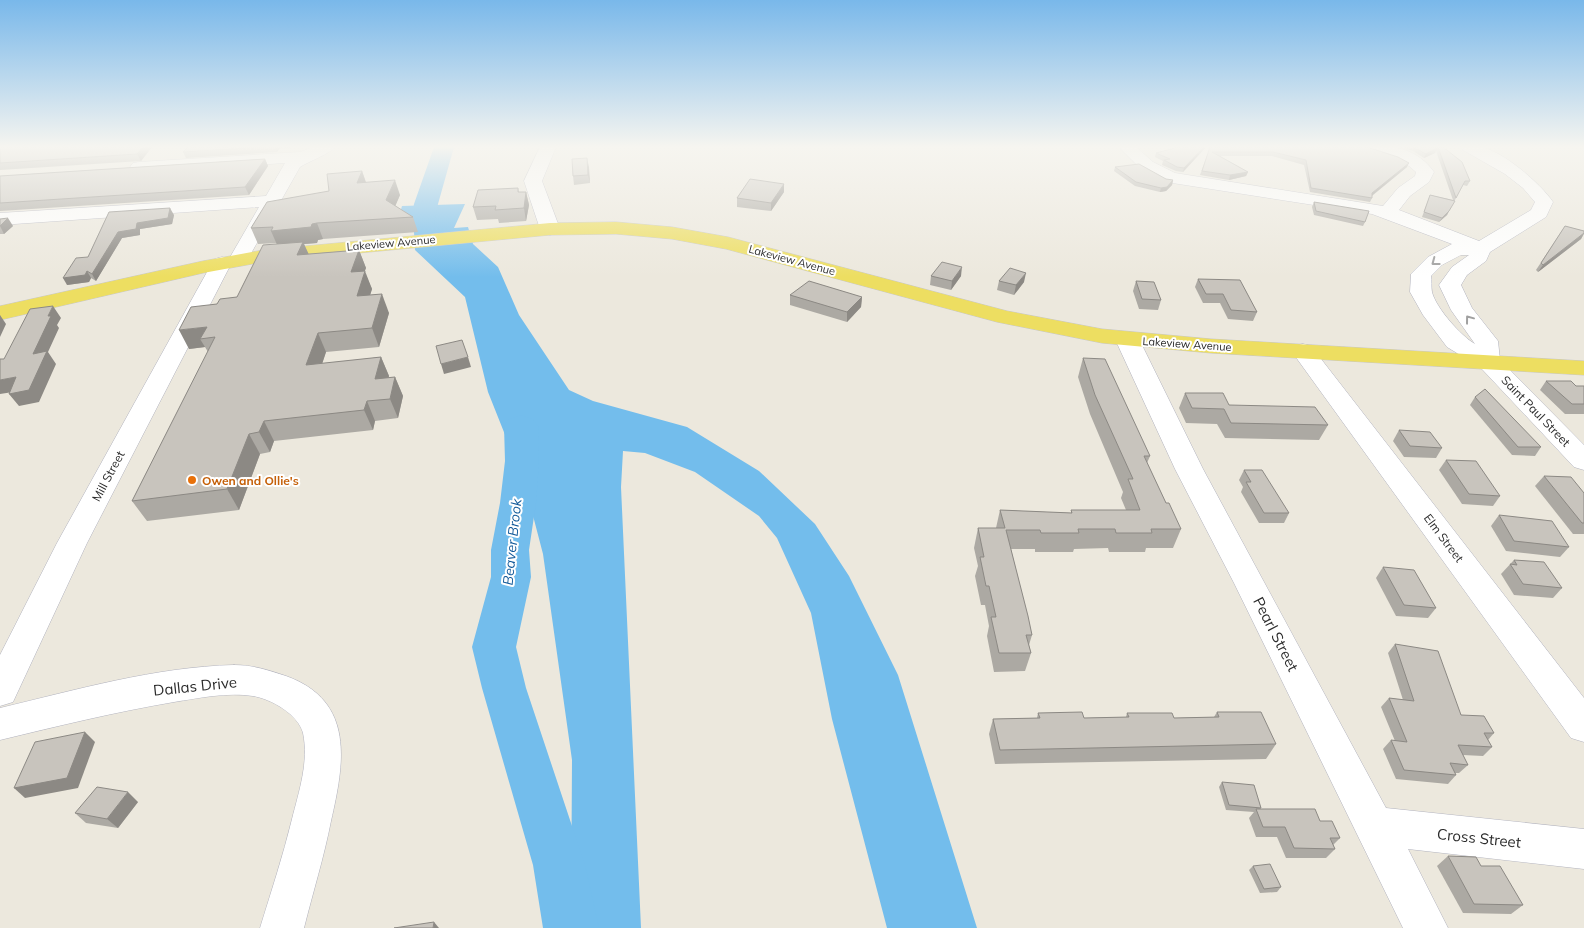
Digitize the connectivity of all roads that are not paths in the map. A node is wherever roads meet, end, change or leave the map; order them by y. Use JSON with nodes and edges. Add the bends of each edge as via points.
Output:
{"nodes":[{"id":1,"x":277,"y":190,"type":"edge"},
{"id":2,"x":536,"y":190,"type":"edge"},
{"id":3,"x":1293,"y":190,"type":"edge"},
{"id":4,"x":1406,"y":190,"type":"edge"},
{"id":5,"x":1536,"y":190,"type":"edge"},
{"id":6,"x":271,"y":201,"type":"junction"},
{"id":7,"x":1388,"y":212,"type":"junction"},
{"id":8,"x":0,"y":219,"type":"edge"},
{"id":9,"x":550,"y":229,"type":"junction"},
{"id":10,"x":1480,"y":249,"type":"junction"},
{"id":11,"x":230,"y":262,"type":"junction"},
{"id":12,"x":0,"y":313,"type":"edge"},
{"id":13,"x":1127,"y":339,"type":"junction"},
{"id":14,"x":1303,"y":351,"type":"junction"},
{"id":15,"x":1488,"y":362,"type":"junction"},
{"id":16,"x":1584,"y":368,"type":"edge"},
{"id":17,"x":1584,"y":461,"type":"edge"},
{"id":18,"x":14,"y":638,"type":"edge"},
{"id":19,"x":0,"y":691,"type":"edge"},
{"id":20,"x":0,"y":724,"type":"edge"},
{"id":21,"x":1584,"y":726,"type":"edge"},
{"id":22,"x":1374,"y":826,"type":"junction"},
{"id":23,"x":1584,"y":849,"type":"edge"},
{"id":24,"x":282,"y":928,"type":"edge"},
{"id":25,"x":1426,"y":928,"type":"edge"}],
"edges":[{"from":1,"to":6,"type":"street","name":"Mill Street"},
{"from":2,"to":9,"type":"street"},
{"from":3,"to":7,"type":"street"},
{"from":4,"to":7,"type":"street"},
{"from":5,"to":10,"type":"street","via":[[1544,202],[1540,214]]},
{"from":6,"to":8,"type":"street"},
{"from":6,"to":11,"type":"street","name":"Mill Street"},
{"from":7,"to":10,"type":"street"},
{"from":9,"to":11,"type":"main road","name":"Lakeview Avenue","via":[[298,251]]},
{"from":9,"to":13,"type":"main road","name":"Lakeview Avenue","via":[[630,229],[709,239],[1032,323],[1082,334]]},
{"from":15,"to":10,"type":"street","one_way":true,"via":[[1486,341],[1462,310],[1450,285],[1459,271],[1479,257]]},
{"from":10,"to":15,"type":"street","name":"Saint Paul Street","one_way":true,"via":[[1457,249],[1435,261],[1421,274],[1420,292],[1455,342]]},
{"from":11,"to":12,"type":"main road","name":"Lakeview Avenue"},
{"from":11,"to":18,"type":"street","name":"Mill Street","via":[[72,543]]},
{"from":13,"to":14,"type":"main road","name":"Lakeview Avenue"},
{"from":13,"to":22,"type":"street","name":"Pearl Street","via":[[1189,470]]},
{"from":14,"to":15,"type":"main road","name":"Lakeview Avenue"},
{"from":14,"to":21,"type":"street","name":"Elm Street"},
{"from":15,"to":16,"type":"main road","name":"Lakeview Avenue"},
{"from":15,"to":17,"type":"street","name":"Saint Paul Street"},
{"from":18,"to":19,"type":"street","name":"Mill Street"},
{"from":20,"to":24,"type":"street","name":"Dallas Drive","via":[[154,689],[223,681],[263,684],[286,692],[306,706],[320,727],[324,742],[323,764],[311,826]]},
{"from":22,"to":23,"type":"street","name":"Cross Street"},
{"from":22,"to":25,"type":"street","name":"Pearl Street"}]}
